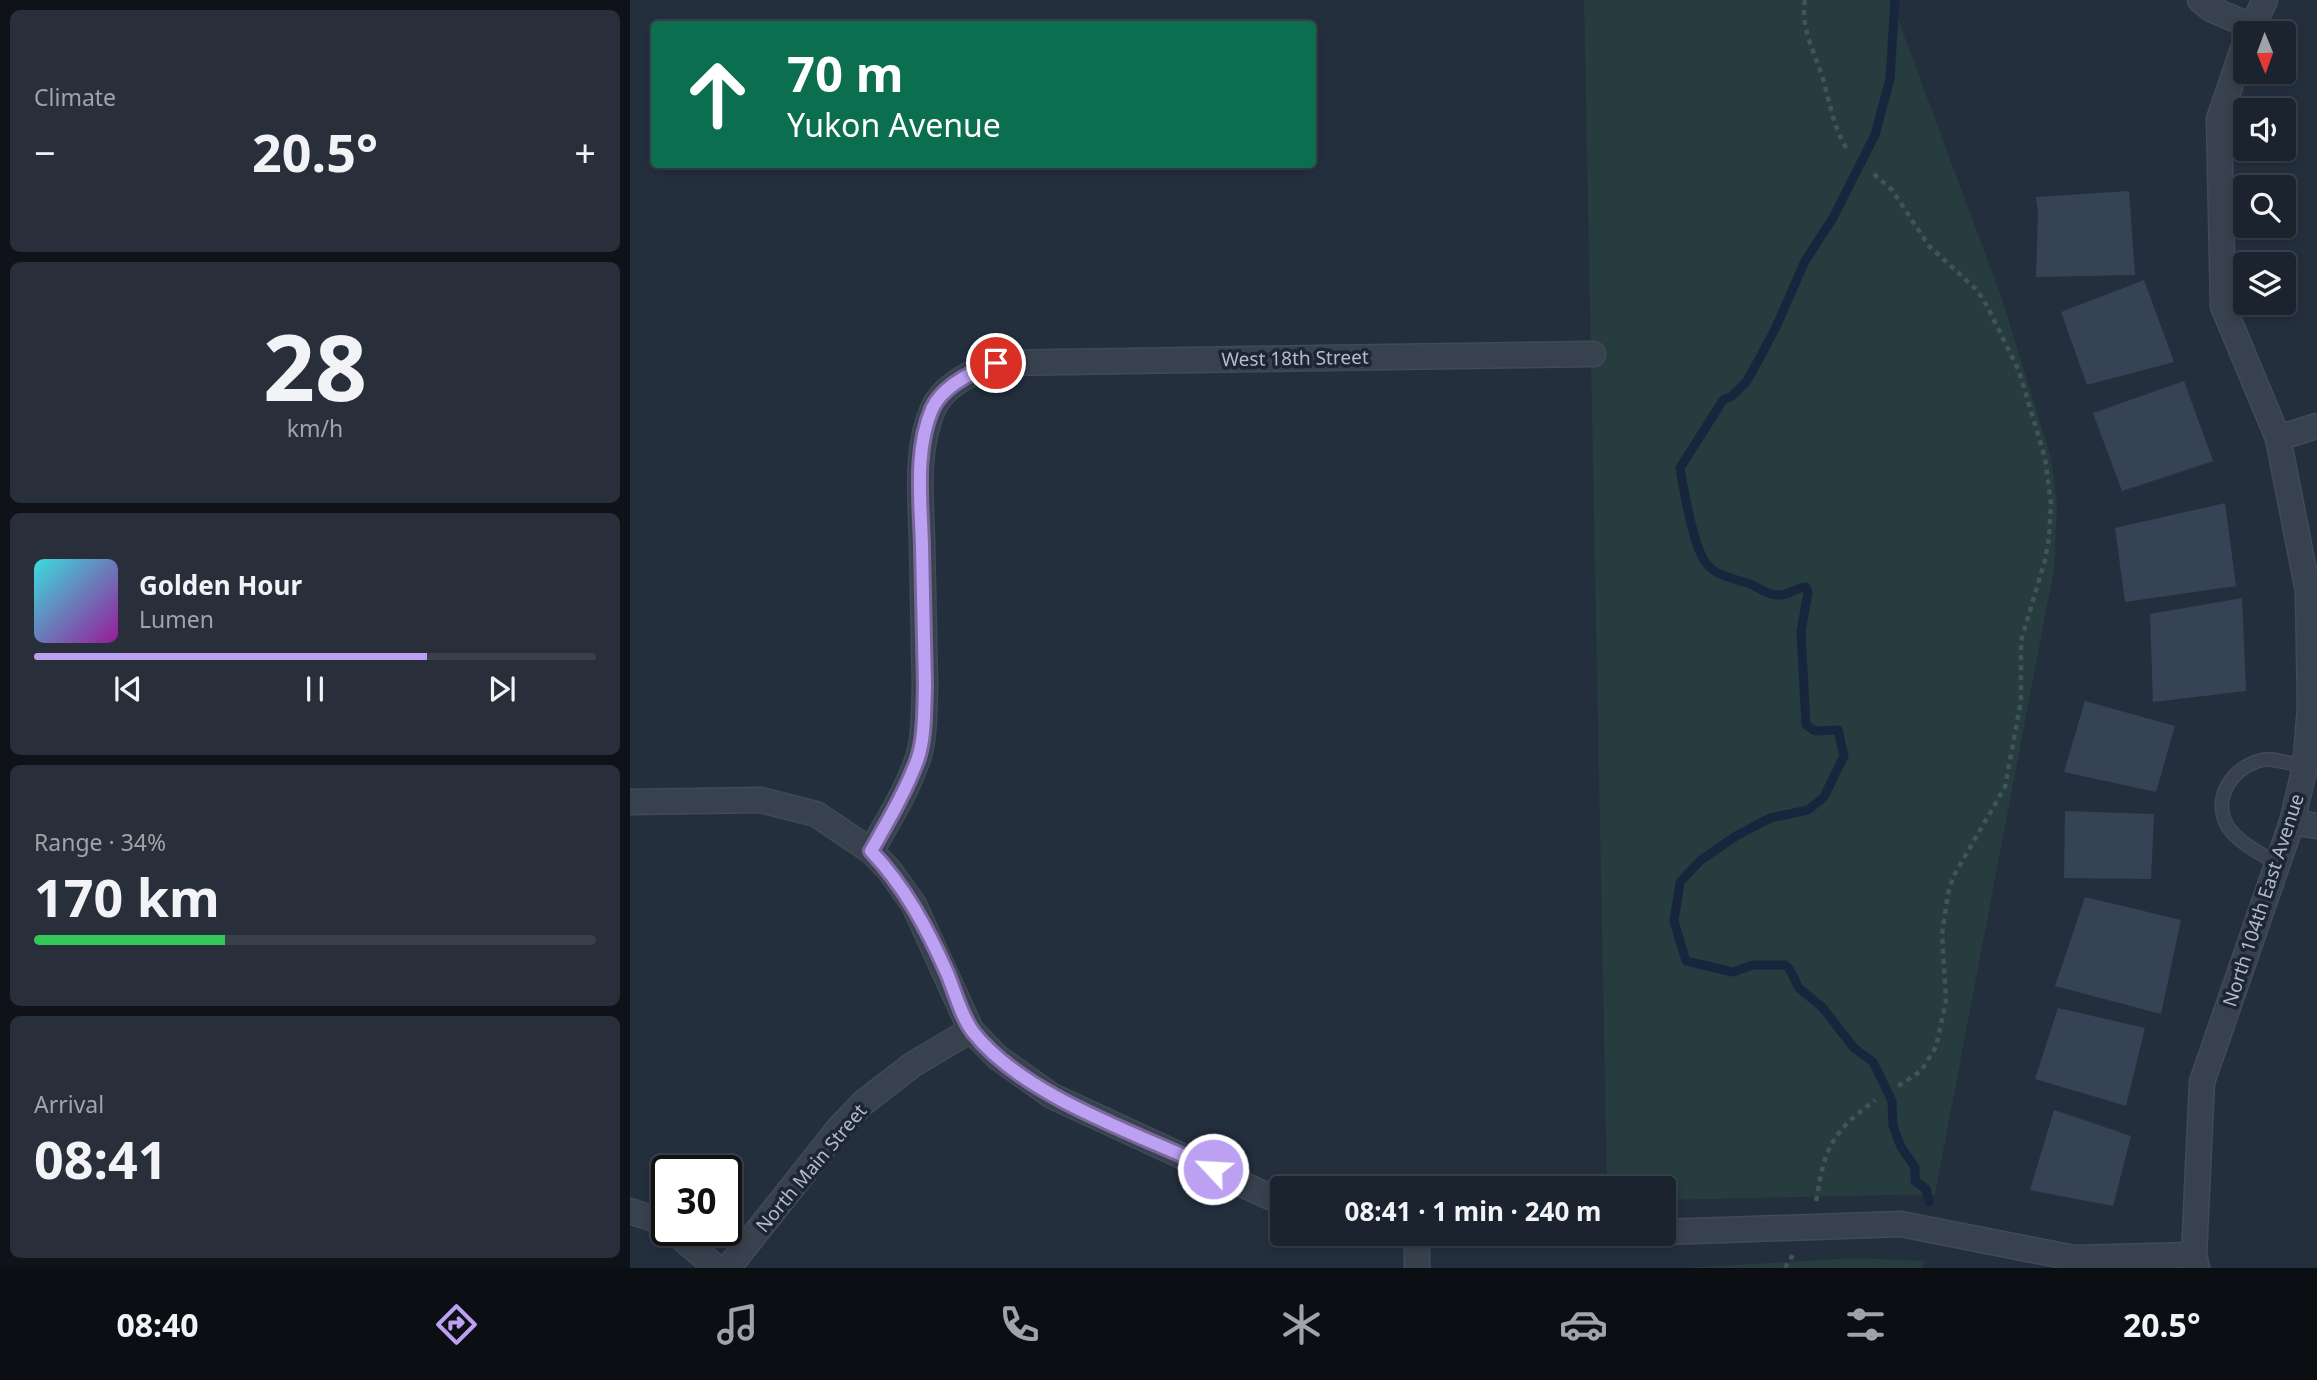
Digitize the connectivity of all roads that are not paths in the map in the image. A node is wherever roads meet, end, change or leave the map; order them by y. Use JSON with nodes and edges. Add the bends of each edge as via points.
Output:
{"nodes":[{"id":1,"x":2200,"y":0,"type":"edge"},
{"id":2,"x":2265,"y":0,"type":"edge"},
{"id":3,"x":2254,"y":21,"type":"edge"},
{"id":4,"x":2233,"y":24,"type":"edge"},
{"id":5,"x":2233,"y":77,"type":"edge"},
{"id":6,"x":1593,"y":354,"type":"dead end"},
{"id":7,"x":2317,"y":426,"type":"edge"},
{"id":8,"x":2278,"y":438,"type":"junction"},
{"id":9,"x":2305,"y":767,"type":"junction"},
{"id":10,"x":630,"y":802,"type":"edge"},
{"id":11,"x":2292,"y":822,"type":"junction"},
{"id":12,"x":2317,"y":826,"type":"edge"},
{"id":13,"x":871,"y":851,"type":"junction"},
{"id":14,"x":2276,"y":863,"type":"junction"},
{"id":15,"x":971,"y":1030,"type":"junction"},
{"id":16,"x":1270,"y":1197,"type":"edge"},
{"id":17,"x":630,"y":1211,"type":"edge"},
{"id":18,"x":651,"y":1218,"type":"edge"},
{"id":19,"x":1676,"y":1232,"type":"edge"},
{"id":20,"x":691,"y":1246,"type":"edge"},
{"id":21,"x":1414,"y":1246,"type":"edge"},
{"id":22,"x":2196,"y":1261,"type":"edge"},
{"id":23,"x":717,"y":1268,"type":"edge"},
{"id":24,"x":728,"y":1268,"type":"edge"},
{"id":25,"x":1417,"y":1268,"type":"edge"}],
"edges":[{"from":1,"to":4,"type":"street"},
{"from":2,"to":3,"type":"street","name":"North 104th East Avenue"},
{"from":5,"to":8,"type":"street","name":"North 104th East Avenue","via":[[2219,118],[2223,306]]},
{"from":6,"to":13,"type":"street","name":"West 18th Street","via":[[996,363],[973,371],[933,406],[925,433],[920,471],[924,722],[918,756]]},
{"from":7,"to":8,"type":"street"},
{"from":8,"to":9,"type":"street","name":"North 104th East Avenue","via":[[2308,591],[2310,708]]},
{"from":9,"to":11,"type":"street","name":"North 104th East Avenue"},
{"from":9,"to":14,"type":"lane","via":[[2263,759],[2241,770],[2224,788],[2221,807],[2229,827],[2248,846]]},
{"from":10,"to":13,"type":"street","via":[[761,800],[816,814]]},
{"from":11,"to":12,"type":"street"},
{"from":11,"to":14,"type":"street","name":"North 104th East Avenue"},
{"from":13,"to":15,"type":"street","via":[[914,905]]},
{"from":14,"to":22,"type":"street","name":"North 104th East Avenue","via":[[2202,1082]]},
{"from":15,"to":16,"type":"street","via":[[997,1057],[1052,1096]]},
{"from":15,"to":24,"type":"street","name":"North Main Street","via":[[912,1065],[863,1103]]},
{"from":17,"to":18,"type":"street"},
{"from":19,"to":22,"type":"street","via":[[1901,1224],[2074,1258]]},
{"from":20,"to":23,"type":"street"},
{"from":21,"to":25,"type":"street"}]}
